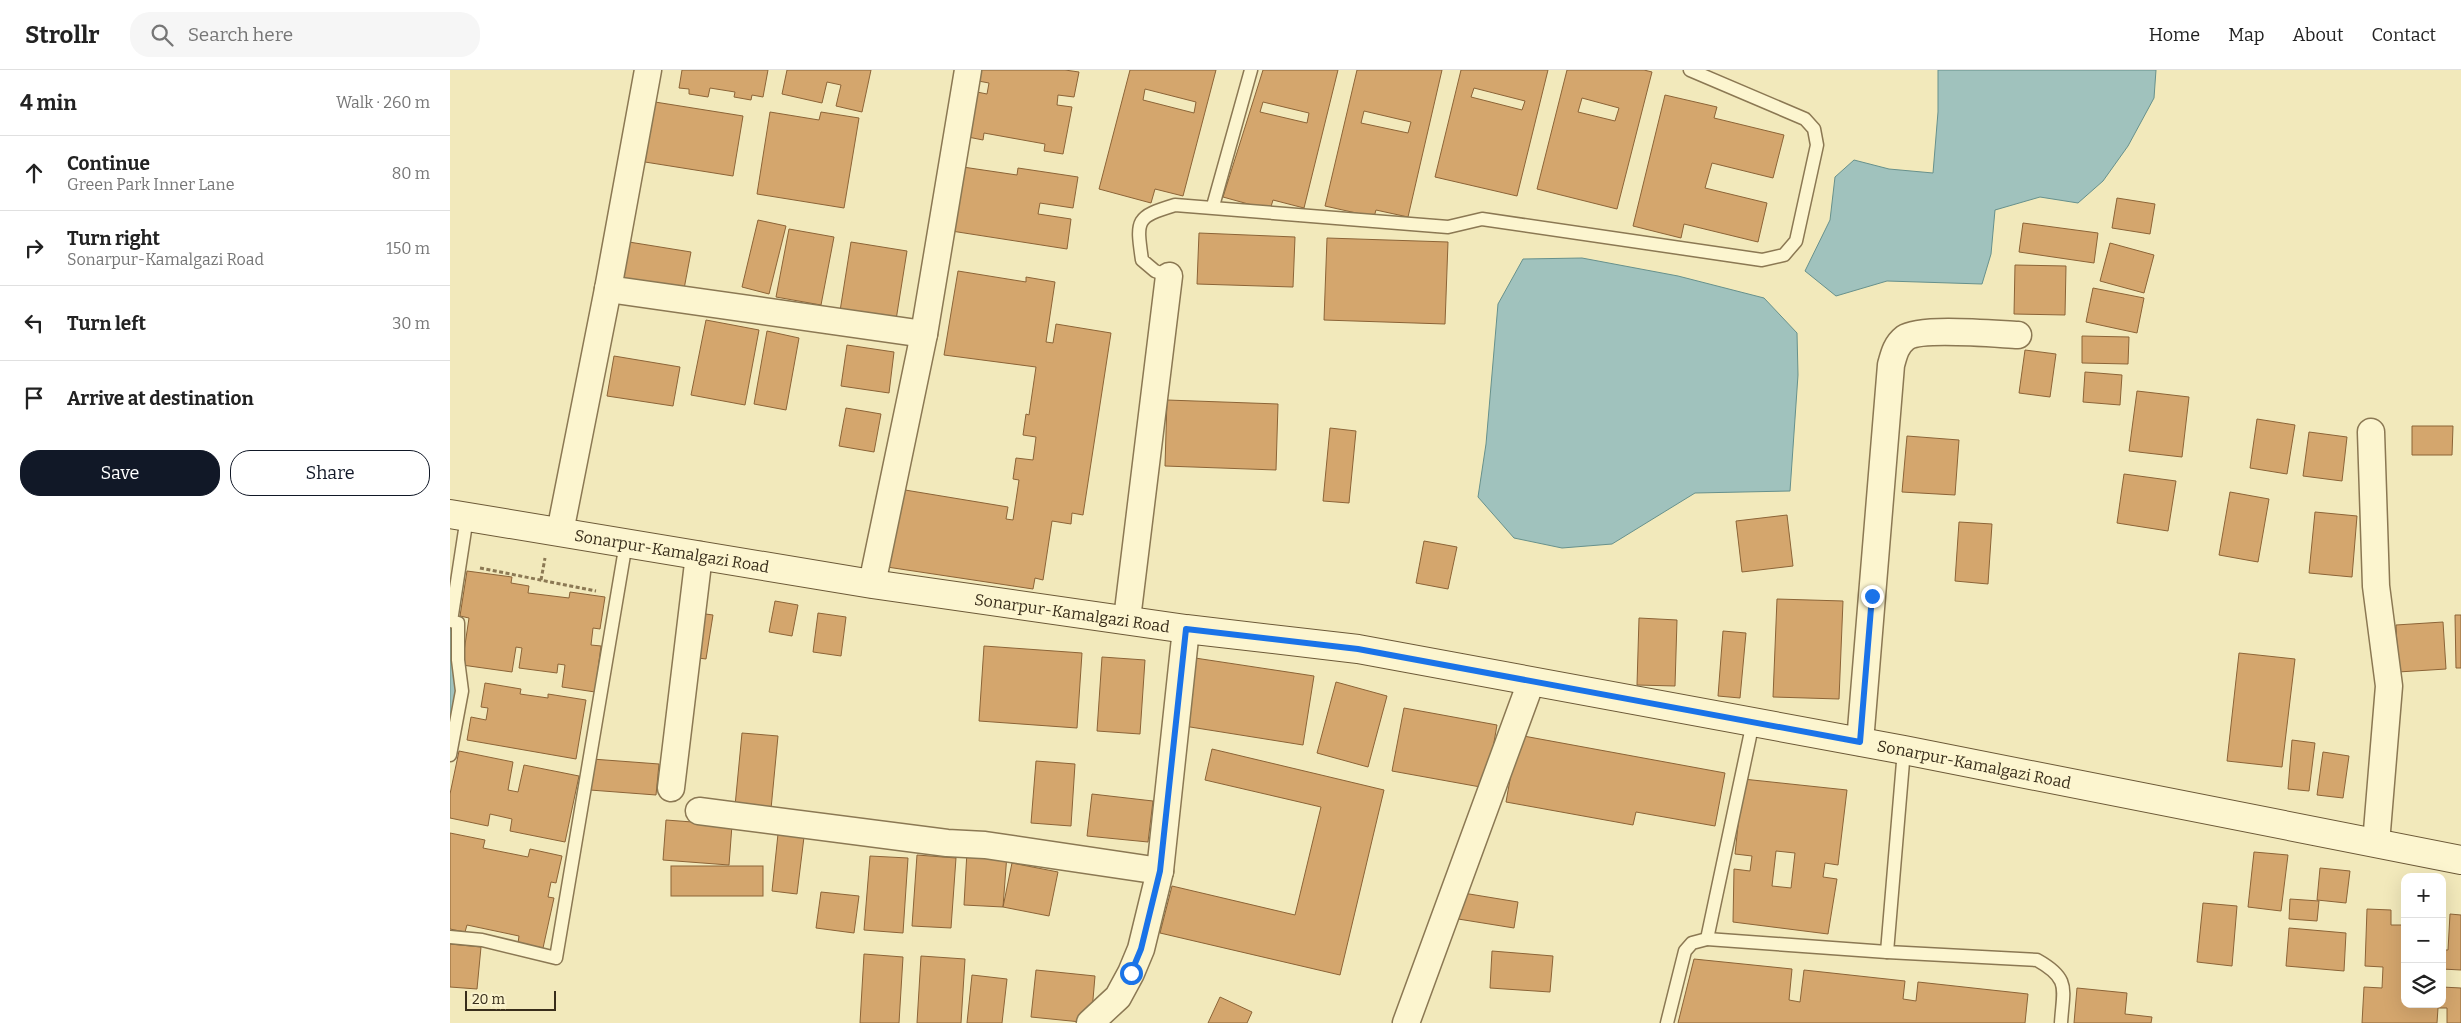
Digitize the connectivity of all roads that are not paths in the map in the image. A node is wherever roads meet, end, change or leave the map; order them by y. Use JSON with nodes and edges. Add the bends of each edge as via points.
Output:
{"nodes":[{"id":1,"x":648,"y":70,"type":"edge"},
{"id":2,"x":968,"y":70,"type":"edge"},
{"id":3,"x":1251,"y":70,"type":"edge"},
{"id":4,"x":1690,"y":70,"type":"edge"},
{"id":5,"x":1213,"y":206,"type":"junction"},
{"id":6,"x":1169,"y":276,"type":"joint"},
{"id":7,"x":608,"y":289,"type":"junction"},
{"id":8,"x":924,"y":334,"type":"junction"},
{"id":9,"x":2018,"y":334,"type":"dead end"},
{"id":10,"x":2371,"y":432,"type":"dead end"},
{"id":11,"x":458,"y":516,"type":"edge"},
{"id":12,"x":560,"y":532,"type":"junction"},
{"id":13,"x":626,"y":543,"type":"junction"},
{"id":14,"x":698,"y":555,"type":"junction"},
{"id":15,"x":872,"y":584,"type":"junction"},
{"id":16,"x":1127,"y":619,"type":"junction"},
{"id":17,"x":1186,"y":629,"type":"junction"},
{"id":18,"x":1531,"y":682,"type":"junction"},
{"id":19,"x":1753,"y":722,"type":"junction"},
{"id":20,"x":1860,"y":742,"type":"junction"},
{"id":21,"x":1904,"y":750,"type":"junction"},
{"id":22,"x":450,"y":755,"type":"edge"},
{"id":23,"x":671,"y":788,"type":"dead end"},
{"id":24,"x":698,"y":811,"type":"dead end"},
{"id":25,"x":2376,"y":844,"type":"junction"},
{"id":26,"x":2461,"y":860,"type":"edge"},
{"id":27,"x":1160,"y":871,"type":"junction"},
{"id":28,"x":450,"y":937,"type":"edge"},
{"id":29,"x":1707,"y":938,"type":"junction"},
{"id":30,"x":1887,"y":952,"type":"junction"},
{"id":31,"x":1090,"y":1023,"type":"edge"},
{"id":32,"x":1406,"y":1023,"type":"edge"},
{"id":33,"x":1667,"y":1023,"type":"edge"},
{"id":34,"x":2061,"y":1023,"type":"edge"}],
"edges":[{"from":1,"to":7,"type":"street"},
{"from":2,"to":8,"type":"street"},
{"from":3,"to":5,"type":"lane"},
{"from":4,"to":5,"type":"lane","via":[[1805,119],[1814,129],[1817,145],[1796,242],[1784,254],[1762,260],[1482,219],[1448,227]]},
{"from":5,"to":6,"type":"lane","via":[[1175,205],[1151,212],[1141,220],[1138,233],[1142,260],[1155,271]]},
{"from":6,"to":16,"type":"street"},
{"from":7,"to":8,"type":"street"},
{"from":7,"to":12,"type":"street"},
{"from":8,"to":15,"type":"street"},
{"from":9,"to":20,"type":"street","via":[[1922,332],[1906,337],[1895,350],[1891,365]]},
{"from":10,"to":25,"type":"street","via":[[2376,586],[2389,686]]},
{"from":11,"to":12,"type":"main road","name":"Sonarpur-Kamalgazi Road"},
{"from":11,"to":22,"type":"lane","via":[[460,564],[451,621],[458,623],[462,691]]},
{"from":12,"to":13,"type":"main road","name":"Sonarpur-Kamalgazi Road"},
{"from":13,"to":14,"type":"main road","name":"Sonarpur-Kamalgazi Road"},
{"from":13,"to":28,"type":"lane","via":[[556,958],[482,940]]},
{"from":14,"to":15,"type":"main road","name":"Sonarpur-Kamalgazi Road"},
{"from":14,"to":23,"type":"street"},
{"from":15,"to":16,"type":"main road","name":"Sonarpur-Kamalgazi Road"},
{"from":16,"to":17,"type":"main road","name":"Sonarpur-Kamalgazi Road"},
{"from":17,"to":18,"type":"main road","name":"Sonarpur-Kamalgazi Road","via":[[1358,649]]},
{"from":17,"to":27,"type":"street"},
{"from":18,"to":19,"type":"main road","name":"Sonarpur-Kamalgazi Road"},
{"from":18,"to":32,"type":"street"},
{"from":19,"to":20,"type":"main road","name":"Sonarpur-Kamalgazi Road"},
{"from":19,"to":29,"type":"lane"},
{"from":20,"to":21,"type":"main road","name":"Sonarpur-Kamalgazi Road"},
{"from":21,"to":25,"type":"main road","name":"Sonarpur-Kamalgazi Road"},
{"from":21,"to":30,"type":"lane"},
{"from":24,"to":27,"type":"street"},
{"from":25,"to":26,"type":"main road","name":"Sonarpur-Kamalgazi Road"},
{"from":27,"to":31,"type":"street","via":[[1141,949],[1131,973],[1118,997]]},
{"from":29,"to":30,"type":"lane"},
{"from":29,"to":33,"type":"lane","via":[[1692,943],[1685,951]]},
{"from":30,"to":34,"type":"lane","via":[[2037,960],[2054,969],[2063,982]]}]}
